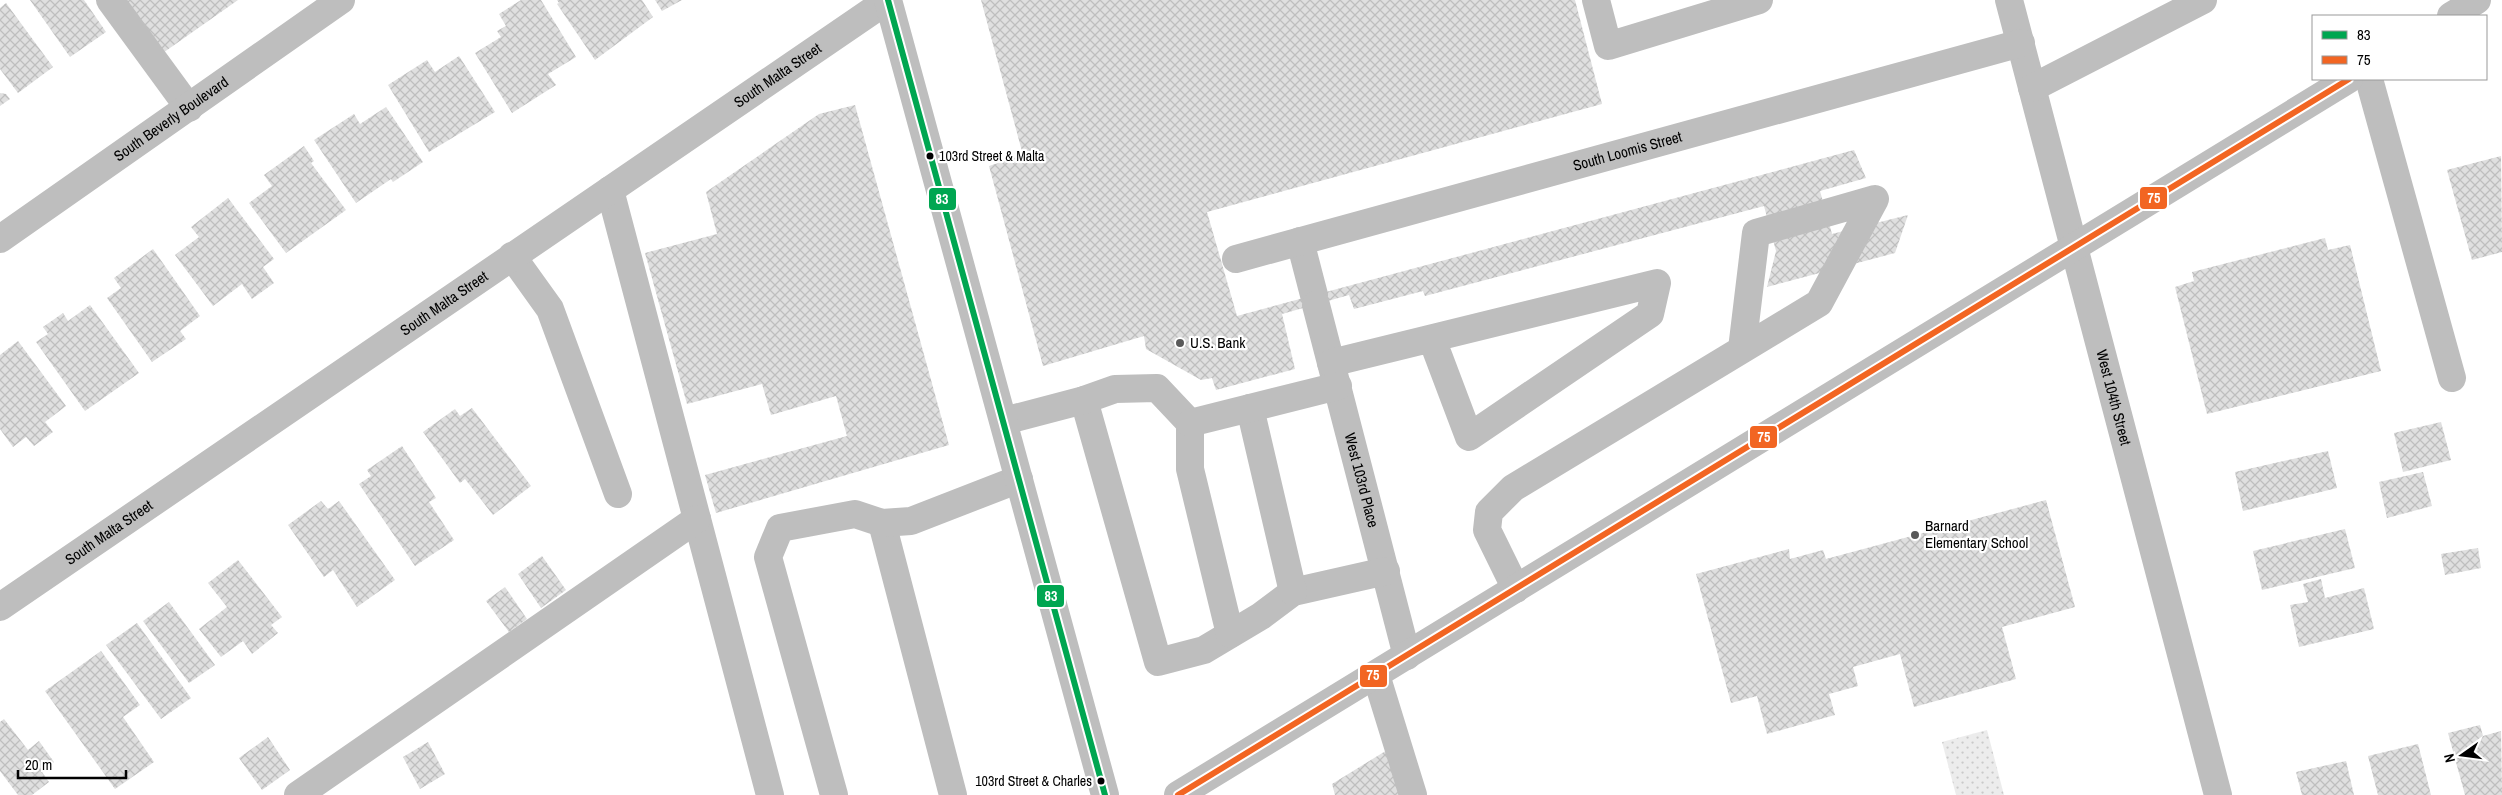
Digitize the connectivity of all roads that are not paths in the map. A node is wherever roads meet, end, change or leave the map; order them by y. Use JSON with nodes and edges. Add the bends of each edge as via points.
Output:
{"nodes":[{"id":1,"x":110,"y":0,"type":"edge"},
{"id":2,"x":341,"y":0,"type":"edge"},
{"id":3,"x":888,"y":0,"type":"edge"},
{"id":4,"x":1596,"y":0,"type":"edge"},
{"id":5,"x":1759,"y":0,"type":"edge"},
{"id":6,"x":2009,"y":0,"type":"edge"},
{"id":7,"x":2202,"y":0,"type":"edge"},
{"id":8,"x":2477,"y":0,"type":"edge"},
{"id":9,"x":2453,"y":15,"type":"edge"},
{"id":10,"x":2020,"y":42,"type":"junction"},
{"id":11,"x":2346,"y":80,"type":"edge"},
{"id":12,"x":2369,"y":80,"type":"edge"},
{"id":13,"x":2032,"y":88,"type":"junction"},
{"id":14,"x":189,"y":108,"type":"junction"},
{"id":15,"x":610,"y":190,"type":"junction"},
{"id":16,"x":0,"y":239,"type":"edge"},
{"id":17,"x":1300,"y":241,"type":"junction"},
{"id":18,"x":2074,"y":247,"type":"junction"},
{"id":19,"x":512,"y":256,"type":"junction"},
{"id":20,"x":1236,"y":259,"type":"dead end"},
{"id":21,"x":1432,"y":339,"type":"junction"},
{"id":22,"x":1742,"y":349,"type":"junction"},
{"id":23,"x":1335,"y":375,"type":"junction"},
{"id":24,"x":2452,"y":378,"type":"dead end"},
{"id":25,"x":1084,"y":400,"type":"junction"},
{"id":26,"x":1250,"y":408,"type":"junction"},
{"id":27,"x":1004,"y":421,"type":"junction"},
{"id":28,"x":1190,"y":423,"type":"junction"},
{"id":29,"x":1019,"y":479,"type":"junction"},
{"id":30,"x":618,"y":494,"type":"dead end"},
{"id":31,"x":697,"y":519,"type":"junction"},
{"id":32,"x":882,"y":523,"type":"junction"},
{"id":33,"x":1386,"y":571,"type":"junction"},
{"id":34,"x":1516,"y":589,"type":"junction"},
{"id":35,"x":1294,"y":592,"type":"junction"},
{"id":36,"x":0,"y":607,"type":"edge"},
{"id":37,"x":1230,"y":634,"type":"junction"},
{"id":38,"x":1408,"y":656,"type":"junction"},
{"id":39,"x":1376,"y":675,"type":"junction"},
{"id":40,"x":298,"y":795,"type":"edge"},
{"id":41,"x":770,"y":795,"type":"edge"},
{"id":42,"x":834,"y":795,"type":"edge"},
{"id":43,"x":953,"y":795,"type":"edge"},
{"id":44,"x":1104,"y":795,"type":"edge"},
{"id":45,"x":1178,"y":795,"type":"edge"},
{"id":46,"x":1413,"y":795,"type":"edge"},
{"id":47,"x":2218,"y":795,"type":"edge"}],
"edges":[{"from":1,"to":14,"type":"street"},
{"from":2,"to":14,"type":"street","name":"South Beverly Boulevard"},
{"from":3,"to":15,"type":"street","name":"South Malta Street"},
{"from":3,"to":27,"type":"street"},
{"from":4,"to":5,"type":"street","via":[[1608,46]]},
{"from":6,"to":10,"type":"street","name":"West 104th Street"},
{"from":7,"to":13,"type":"street"},
{"from":8,"to":9,"type":"street"},
{"from":10,"to":13,"type":"street","name":"West 104th Street"},
{"from":10,"to":17,"type":"street","name":"South Loomis Street"},
{"from":11,"to":18,"type":"street"},
{"from":12,"to":24,"type":"street"},
{"from":13,"to":18,"type":"street","name":"West 104th Street"},
{"from":14,"to":16,"type":"street","name":"South Beverly Boulevard"},
{"from":15,"to":19,"type":"street","name":"South Malta Street"},
{"from":15,"to":31,"type":"street"},
{"from":17,"to":20,"type":"street","name":"South Loomis Street"},
{"from":17,"to":23,"type":"street","name":"West 103rd Place"},
{"from":18,"to":34,"type":"street"},
{"from":18,"to":47,"type":"street","name":"West 104th Street"},
{"from":19,"to":30,"type":"street","via":[[550,309]]},
{"from":19,"to":36,"type":"street","name":"South Malta Street"},
{"from":21,"to":21,"type":"street","via":[[1563,306],[1657,283],[1650,314],[1469,436]]},
{"from":21,"to":23,"type":"street"},
{"from":22,"to":22,"type":"street","via":[[1819,303],[1875,199],[1756,233]]},
{"from":22,"to":34,"type":"street","via":[[1513,488],[1489,512],[1487,530]]},
{"from":23,"to":26,"type":"street"},
{"from":23,"to":33,"type":"street","name":"West 103rd Place"},
{"from":25,"to":27,"type":"street"},
{"from":25,"to":28,"type":"street","via":[[1115,389],[1157,388]]},
{"from":25,"to":37,"type":"street","via":[[1158,662],[1204,650]]},
{"from":26,"to":28,"type":"street"},
{"from":26,"to":35,"type":"street"},
{"from":27,"to":29,"type":"street"},
{"from":28,"to":37,"type":"street","via":[[1190,469]]},
{"from":29,"to":32,"type":"street","via":[[911,521]]},
{"from":29,"to":44,"type":"street"},
{"from":31,"to":40,"type":"street"},
{"from":31,"to":41,"type":"street"},
{"from":32,"to":42,"type":"street","via":[[855,514],[780,528],[768,557]]},
{"from":32,"to":43,"type":"street"},
{"from":33,"to":35,"type":"street"},
{"from":33,"to":38,"type":"street","name":"West 103rd Place"},
{"from":34,"to":38,"type":"street"},
{"from":35,"to":37,"type":"street","via":[[1262,616]]},
{"from":38,"to":39,"type":"street"},
{"from":39,"to":45,"type":"street"},
{"from":39,"to":46,"type":"street"}]}
